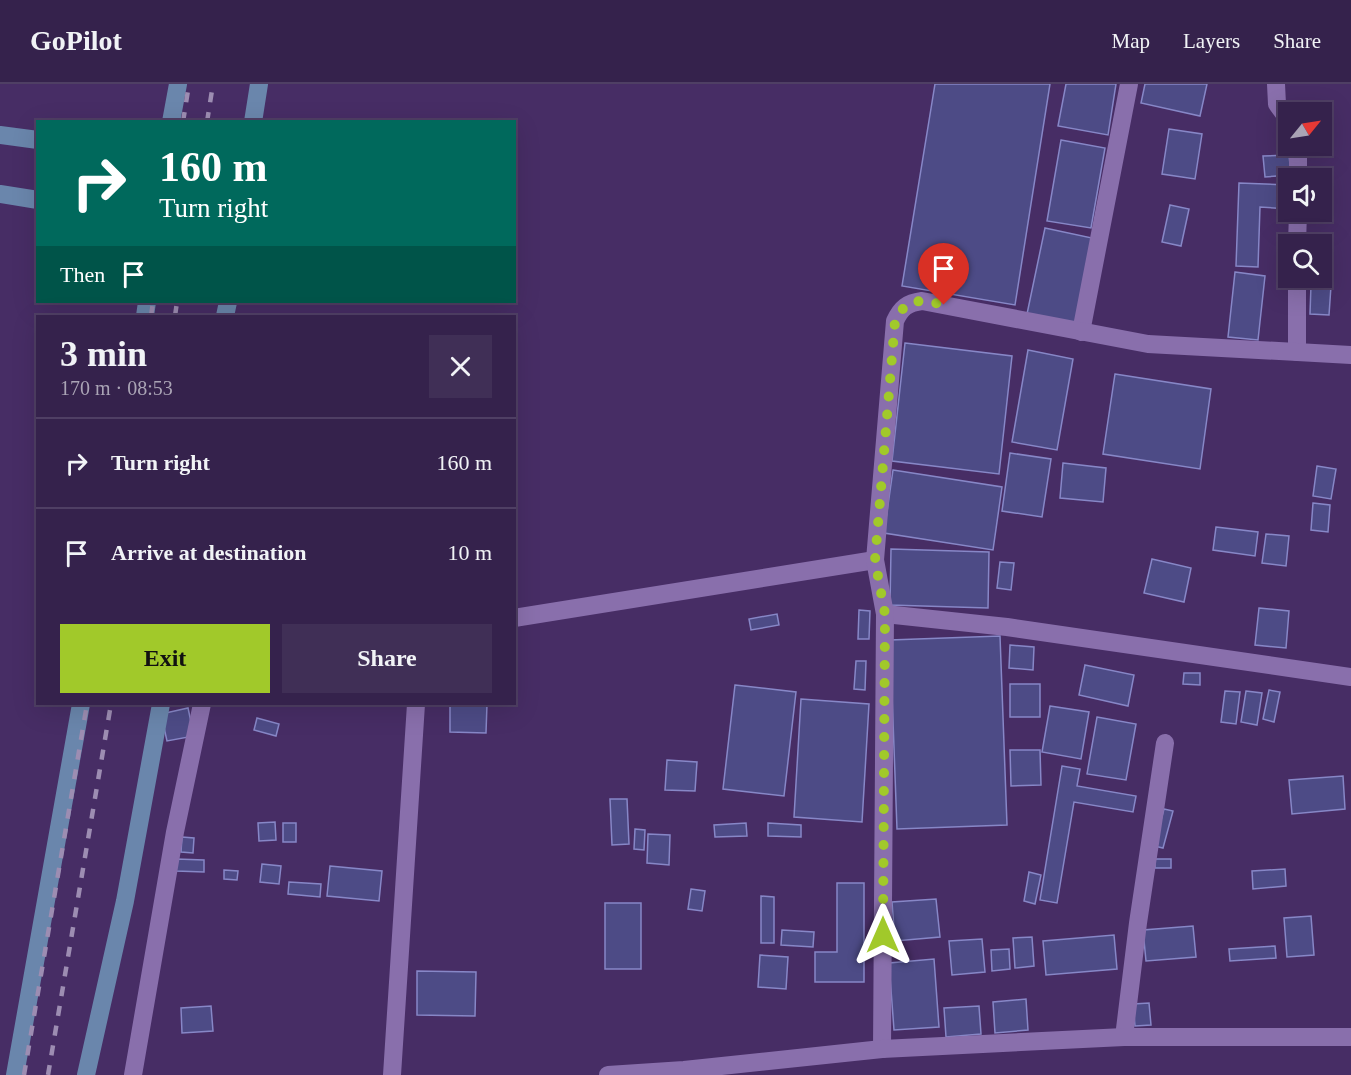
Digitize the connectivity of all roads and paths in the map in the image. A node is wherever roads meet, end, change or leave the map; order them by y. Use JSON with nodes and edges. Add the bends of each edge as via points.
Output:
{"nodes":[{"id":1,"x":178,"y":84,"type":"edge"},
{"id":2,"x":259,"y":84,"type":"edge"},
{"id":3,"x":1129,"y":84,"type":"edge"},
{"id":4,"x":1276,"y":84,"type":"edge"},
{"id":5,"x":1278,"y":105,"type":"edge"},
{"id":6,"x":171,"y":120,"type":"edge"},
{"id":7,"x":253,"y":120,"type":"edge"},
{"id":8,"x":0,"y":135,"type":"edge"},
{"id":9,"x":36,"y":140,"type":"edge"},
{"id":10,"x":0,"y":194,"type":"edge"},
{"id":11,"x":36,"y":200,"type":"edge"},
{"id":12,"x":1297,"y":288,"type":"edge"},
{"id":13,"x":1081,"y":332,"type":"junction"},
{"id":14,"x":1297,"y":352,"type":"junction"},
{"id":15,"x":1351,"y":355,"type":"edge"},
{"id":16,"x":875,"y":560,"type":"junction"},
{"id":17,"x":885,"y":614,"type":"junction"},
{"id":18,"x":516,"y":618,"type":"edge"},
{"id":19,"x":1351,"y":677,"type":"edge"},
{"id":20,"x":81,"y":705,"type":"edge"},
{"id":21,"x":161,"y":705,"type":"edge"},
{"id":22,"x":202,"y":705,"type":"edge"},
{"id":23,"x":416,"y":705,"type":"edge"},
{"id":24,"x":1165,"y":743,"type":"dead end"},
{"id":25,"x":1124,"y":1037,"type":"junction"},
{"id":26,"x":1351,"y":1037,"type":"edge"},
{"id":27,"x":882,"y":1049,"type":"junction"},
{"id":28,"x":684,"y":1072,"type":"edge"},
{"id":29,"x":15,"y":1075,"type":"edge"},
{"id":30,"x":86,"y":1075,"type":"edge"},
{"id":31,"x":132,"y":1075,"type":"edge"},
{"id":32,"x":392,"y":1075,"type":"edge"},
{"id":33,"x":608,"y":1075,"type":"edge"}],
"edges":[{"from":1,"to":6,"type":"street"},
{"from":2,"to":7,"type":"street"},
{"from":3,"to":13,"type":"street"},
{"from":4,"to":5,"type":"street"},
{"from":8,"to":9,"type":"street"},
{"from":10,"to":11,"type":"street"},
{"from":12,"to":14,"type":"street"},
{"from":13,"to":14,"type":"street","via":[[1148,344]]},
{"from":13,"to":16,"type":"street","via":[[922,301],[909,303],[900,310],[895,321]]},
{"from":14,"to":15,"type":"street"},
{"from":16,"to":17,"type":"street"},
{"from":16,"to":18,"type":"street"},
{"from":17,"to":19,"type":"street","via":[[1007,627]]},
{"from":17,"to":27,"type":"street"},
{"from":20,"to":29,"type":"street"},
{"from":21,"to":30,"type":"street","via":[[125,901]]},
{"from":22,"to":31,"type":"street"},
{"from":23,"to":32,"type":"street"},
{"from":24,"to":25,"type":"street"},
{"from":25,"to":26,"type":"street"},
{"from":25,"to":27,"type":"street"},
{"from":27,"to":28,"type":"street"},
{"from":28,"to":33,"type":"street"}]}
